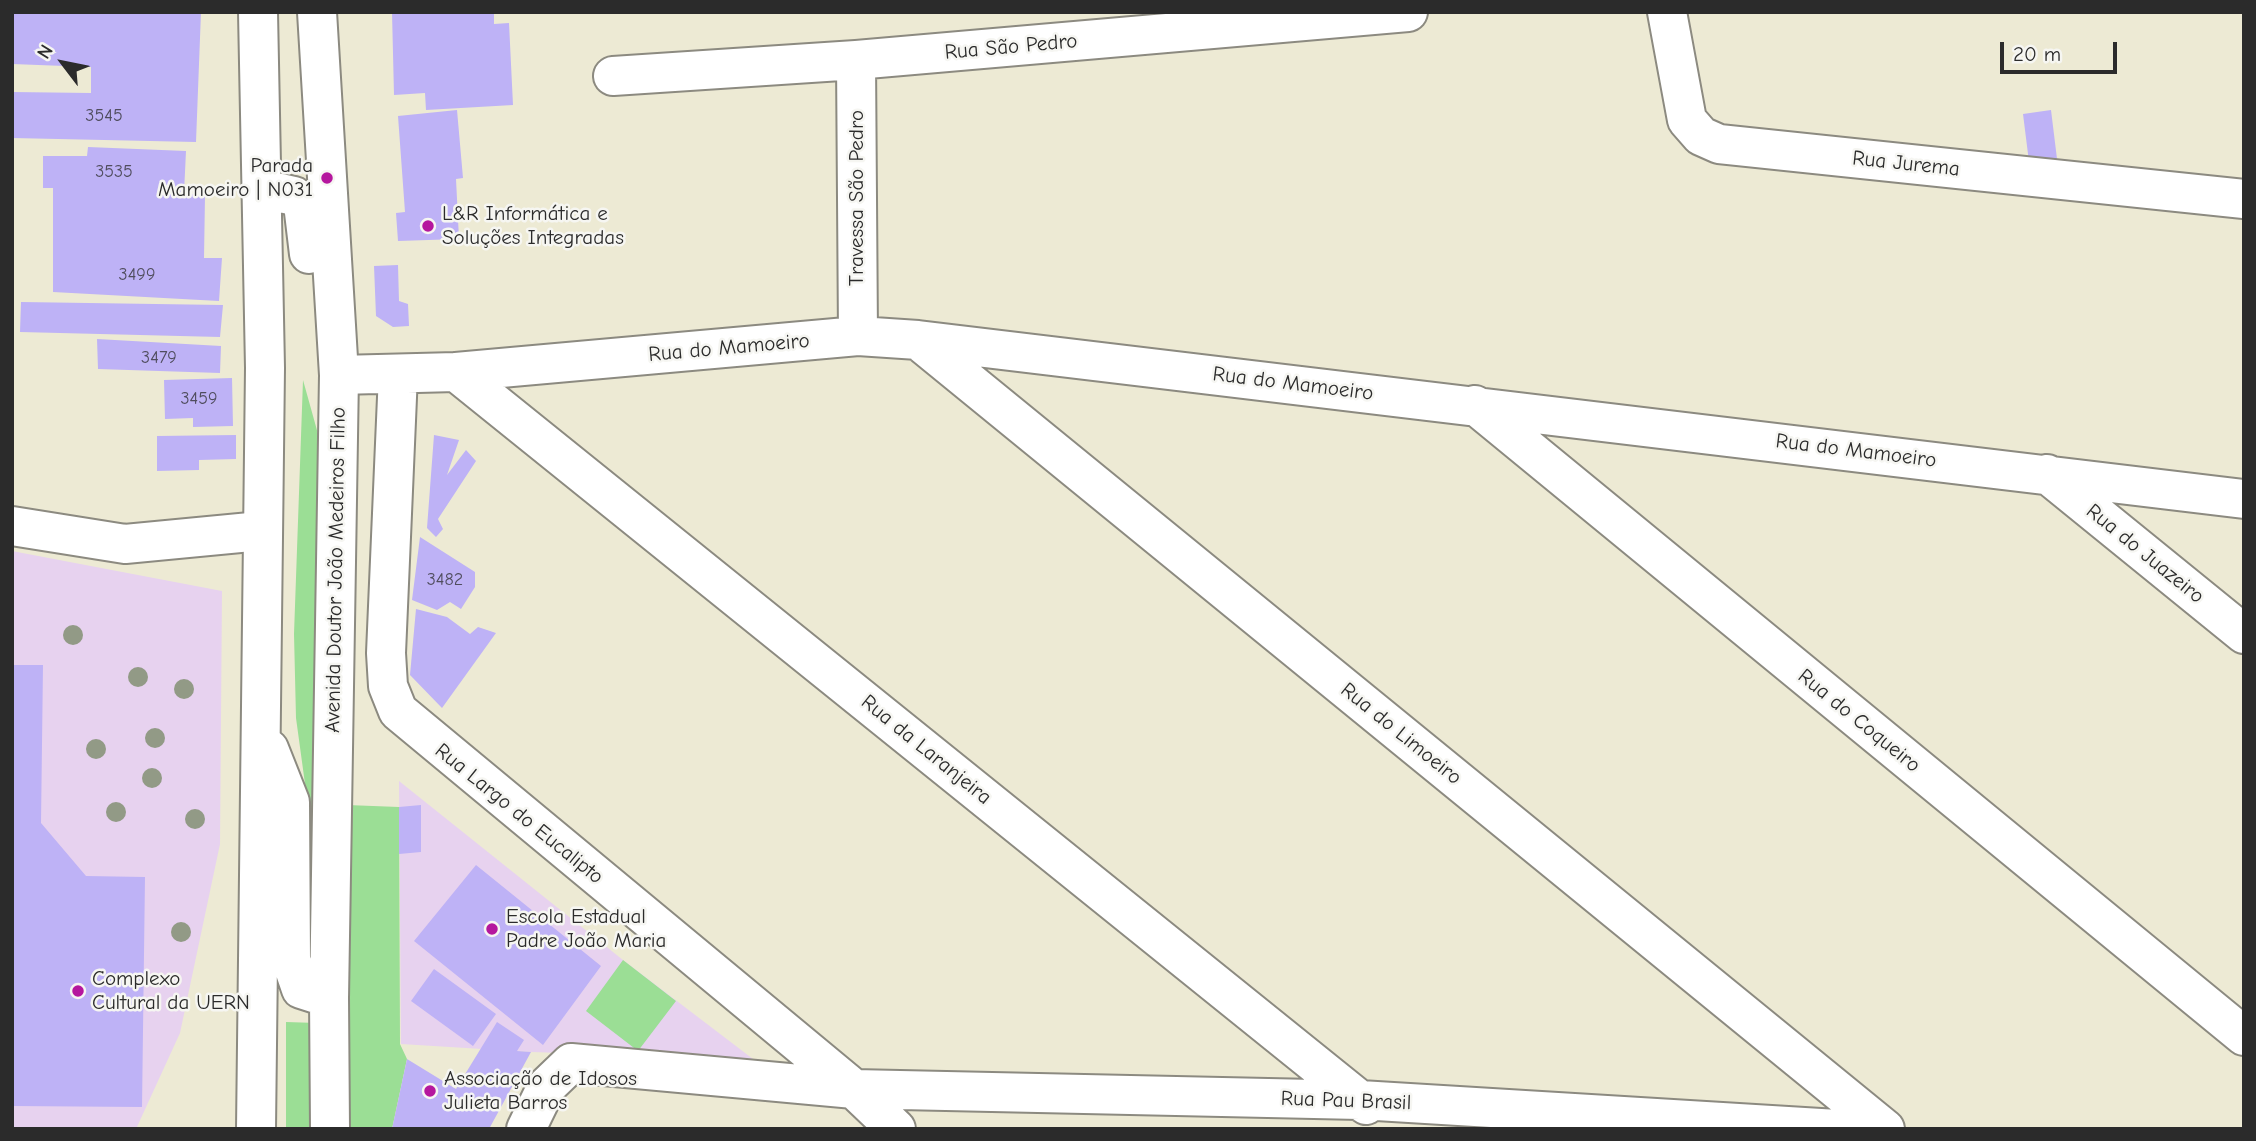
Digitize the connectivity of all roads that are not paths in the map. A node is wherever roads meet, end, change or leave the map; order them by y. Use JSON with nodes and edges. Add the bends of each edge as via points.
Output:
{"nodes":[{"id":1,"x":258,"y":12,"type":"edge"},
{"id":2,"x":317,"y":12,"type":"edge"},
{"id":3,"x":1408,"y":12,"type":"edge"},
{"id":4,"x":1667,"y":12,"type":"edge"},
{"id":5,"x":1137,"y":24,"type":"edge"},
{"id":6,"x":856,"y":60,"type":"junction"},
{"id":7,"x":613,"y":76,"type":"dead end"},
{"id":8,"x":262,"y":196,"type":"junction"},
{"id":9,"x":2244,"y":199,"type":"edge"},
{"id":10,"x":858,"y":336,"type":"junction"},
{"id":11,"x":918,"y":340,"type":"junction"},
{"id":12,"x":456,"y":372,"type":"junction"},
{"id":13,"x":398,"y":374,"type":"junction"},
{"id":14,"x":339,"y":375,"type":"junction"},
{"id":15,"x":1475,"y":405,"type":"junction"},
{"id":16,"x":340,"y":469,"type":"junction"},
{"id":17,"x":2047,"y":474,"type":"junction"},
{"id":18,"x":2244,"y":499,"type":"edge"},
{"id":19,"x":12,"y":526,"type":"edge"},
{"id":20,"x":261,"y":531,"type":"junction"},
{"id":21,"x":2244,"y":634,"type":"edge"},
{"id":22,"x":261,"y":730,"type":"junction"},
{"id":23,"x":329,"y":998,"type":"junction"},
{"id":24,"x":2244,"y":1036,"type":"edge"},
{"id":25,"x":1360,"y":1100,"type":"junction"},
{"id":26,"x":872,"y":1115,"type":"edge"},
{"id":27,"x":256,"y":1129,"type":"edge"},
{"id":28,"x":330,"y":1129,"type":"edge"},
{"id":29,"x":526,"y":1129,"type":"edge"},
{"id":30,"x":1395,"y":1129,"type":"edge"},
{"id":31,"x":1837,"y":1129,"type":"edge"},
{"id":32,"x":1885,"y":1129,"type":"edge"}],
"edges":[{"from":1,"to":8,"type":"street"},
{"from":2,"to":14,"type":"street","name":"Avenida Doutor João Medeiros Filho"},
{"from":3,"to":5,"type":"street","name":"Rua São Pedro"},
{"from":4,"to":9,"type":"street","name":"Rua Jurema","via":[[1687,120],[1700,136],[1719,144]]},
{"from":5,"to":6,"type":"street","name":"Rua São Pedro"},
{"from":6,"to":7,"type":"street","name":"Rua São Pedro"},
{"from":6,"to":10,"type":"street","name":"Travessa São Pedro"},
{"from":8,"to":16,"type":"street","via":[[276,192],[294,196],[303,204],[318,394]]},
{"from":8,"to":20,"type":"street","via":[[265,368]]},
{"from":10,"to":11,"type":"street","name":"Rua do Mamoeiro"},
{"from":10,"to":12,"type":"street","name":"Rua do Mamoeiro"},
{"from":11,"to":15,"type":"street","name":"Rua do Mamoeiro"},
{"from":11,"to":32,"type":"street","name":"Rua do Limoeiro"},
{"from":12,"to":13,"type":"street","name":"Rua do Mamoeiro"},
{"from":12,"to":25,"type":"street","name":"Rua da Laranjeira"},
{"from":13,"to":14,"type":"street","name":"Rua do Mamoeiro"},
{"from":13,"to":26,"type":"street","name":"Rua Largo do Eucalipto","via":[[386,653],[388,685],[398,711]]},
{"from":14,"to":16,"type":"street","name":"Avenida Doutor João Medeiros Filho"},
{"from":15,"to":17,"type":"street","name":"Rua do Mamoeiro"},
{"from":15,"to":24,"type":"street","name":"Rua do Coqueiro"},
{"from":16,"to":23,"type":"street","name":"Avenida Doutor João Medeiros Filho"},
{"from":17,"to":18,"type":"street","name":"Rua do Mamoeiro"},
{"from":17,"to":21,"type":"street","name":"Rua do Juazeiro"},
{"from":19,"to":20,"type":"street","via":[[125,544]]},
{"from":20,"to":22,"type":"street"},
{"from":22,"to":23,"type":"street","via":[[290,802],[290,961],[301,989]]},
{"from":22,"to":27,"type":"street"},
{"from":23,"to":28,"type":"street","name":"Avenida Doutor João Medeiros Filho"},
{"from":25,"to":26,"type":"street","name":"Rua Pau Brasil"},
{"from":25,"to":30,"type":"street","name":"Rua da Laranjeira"},
{"from":25,"to":31,"type":"street","name":"Rua Pau Brasil"},
{"from":26,"to":29,"type":"street","via":[[570,1063],[547,1086]]}]}
